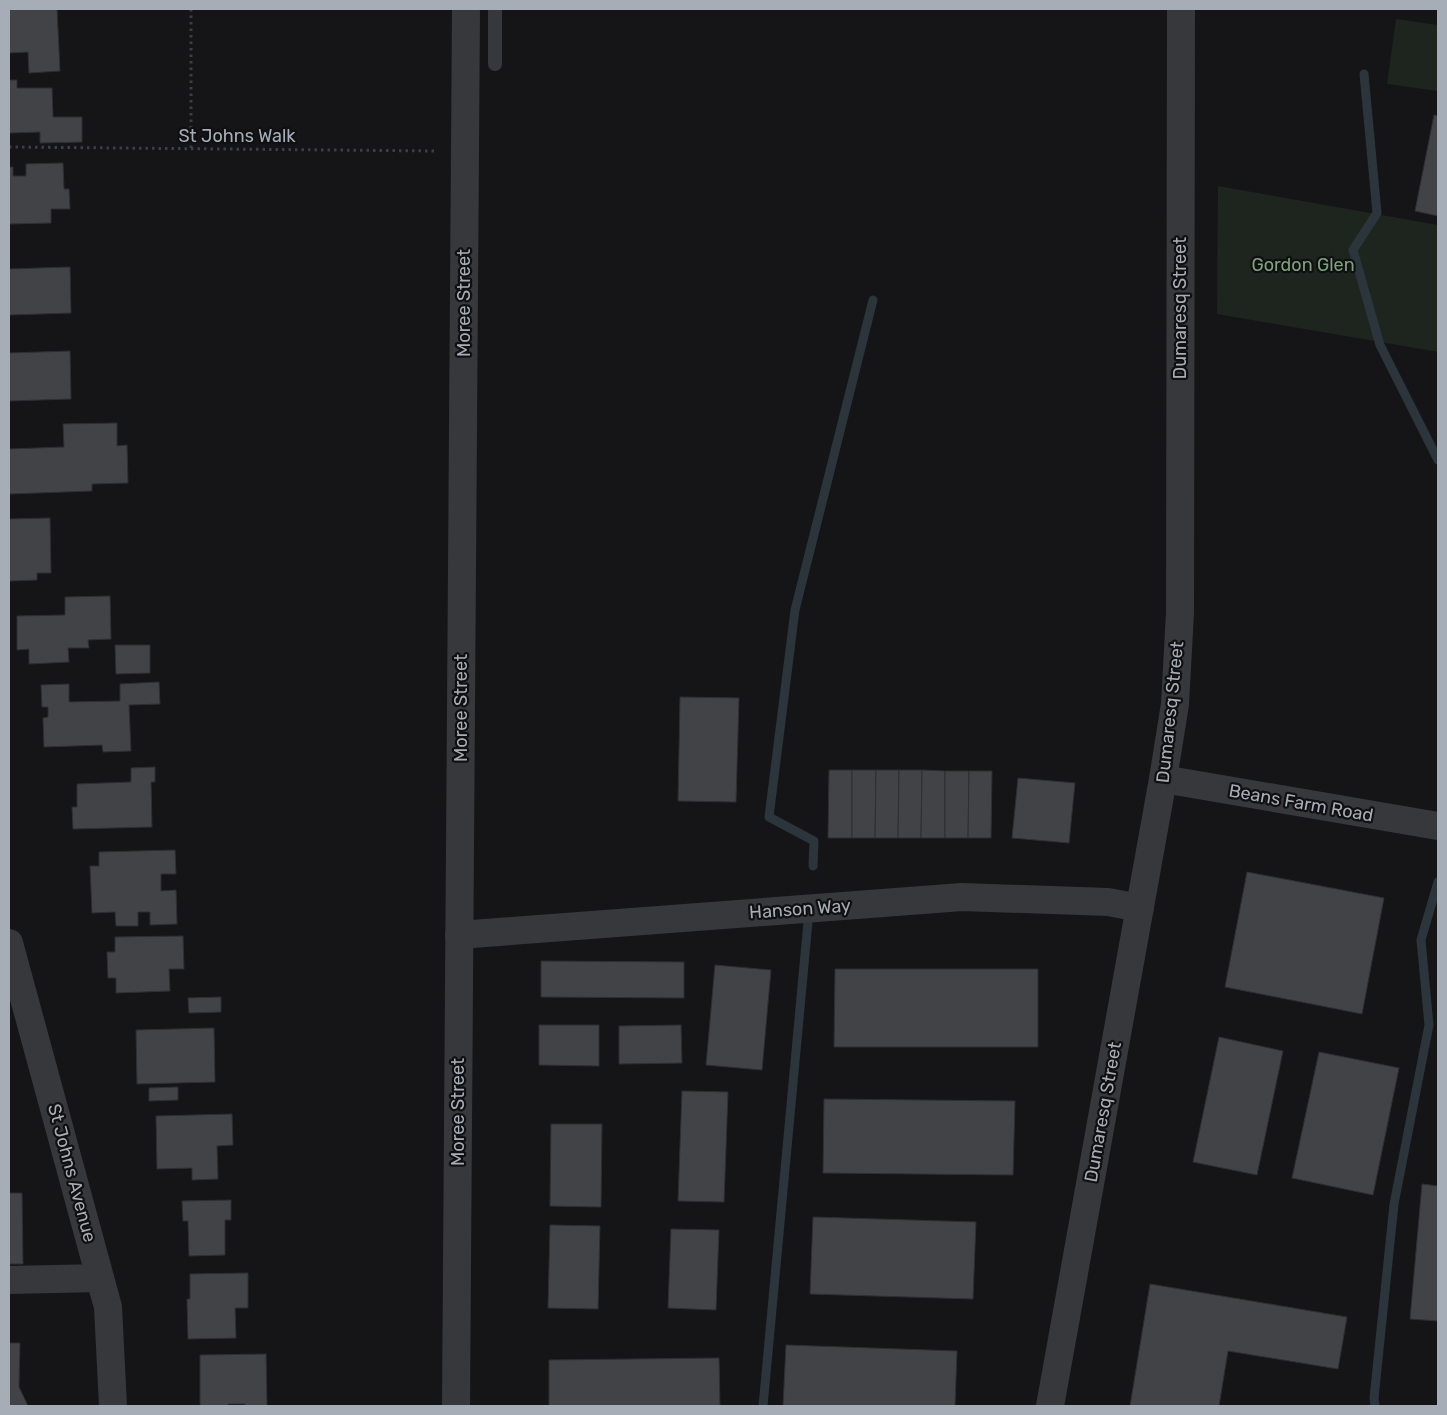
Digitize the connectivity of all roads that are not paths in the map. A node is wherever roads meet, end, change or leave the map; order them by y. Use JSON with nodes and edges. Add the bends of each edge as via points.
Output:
{"nodes":[{"id":1,"x":466,"y":9,"type":"edge"},
{"id":2,"x":495,"y":9,"type":"edge"},
{"id":3,"x":1181,"y":9,"type":"edge"},
{"id":4,"x":495,"y":64,"type":"dead end"},
{"id":5,"x":1163,"y":779,"type":"junction"},
{"id":6,"x":1438,"y":826,"type":"edge"},
{"id":7,"x":1140,"y":908,"type":"junction"},
{"id":8,"x":459,"y":934,"type":"junction"},
{"id":9,"x":9,"y":943,"type":"edge"},
{"id":10,"x":100,"y":1278,"type":"junction"},
{"id":11,"x":9,"y":1280,"type":"edge"},
{"id":12,"x":113,"y":1406,"type":"edge"},
{"id":13,"x":456,"y":1406,"type":"edge"},
{"id":14,"x":1050,"y":1406,"type":"edge"}],
"edges":[{"from":1,"to":8,"type":"street","name":"Moree Street"},
{"from":2,"to":4,"type":"lane"},
{"from":3,"to":5,"type":"street","name":"Dumaresq Street","via":[[1180,614],[1174,704]]},
{"from":5,"to":6,"type":"street","name":"Beans Farm Road"},
{"from":5,"to":7,"type":"street","name":"Dumaresq Street"},
{"from":7,"to":8,"type":"street","name":"Hanson Way","via":[[1108,902],[962,897]]},
{"from":7,"to":14,"type":"street","name":"Dumaresq Street"},
{"from":8,"to":13,"type":"street","name":"Moree Street"},
{"from":9,"to":10,"type":"street","name":"St Johns Avenue"},
{"from":10,"to":11,"type":"street"},
{"from":10,"to":12,"type":"street","name":"St Johns Avenue","via":[[108,1307]]}]}
